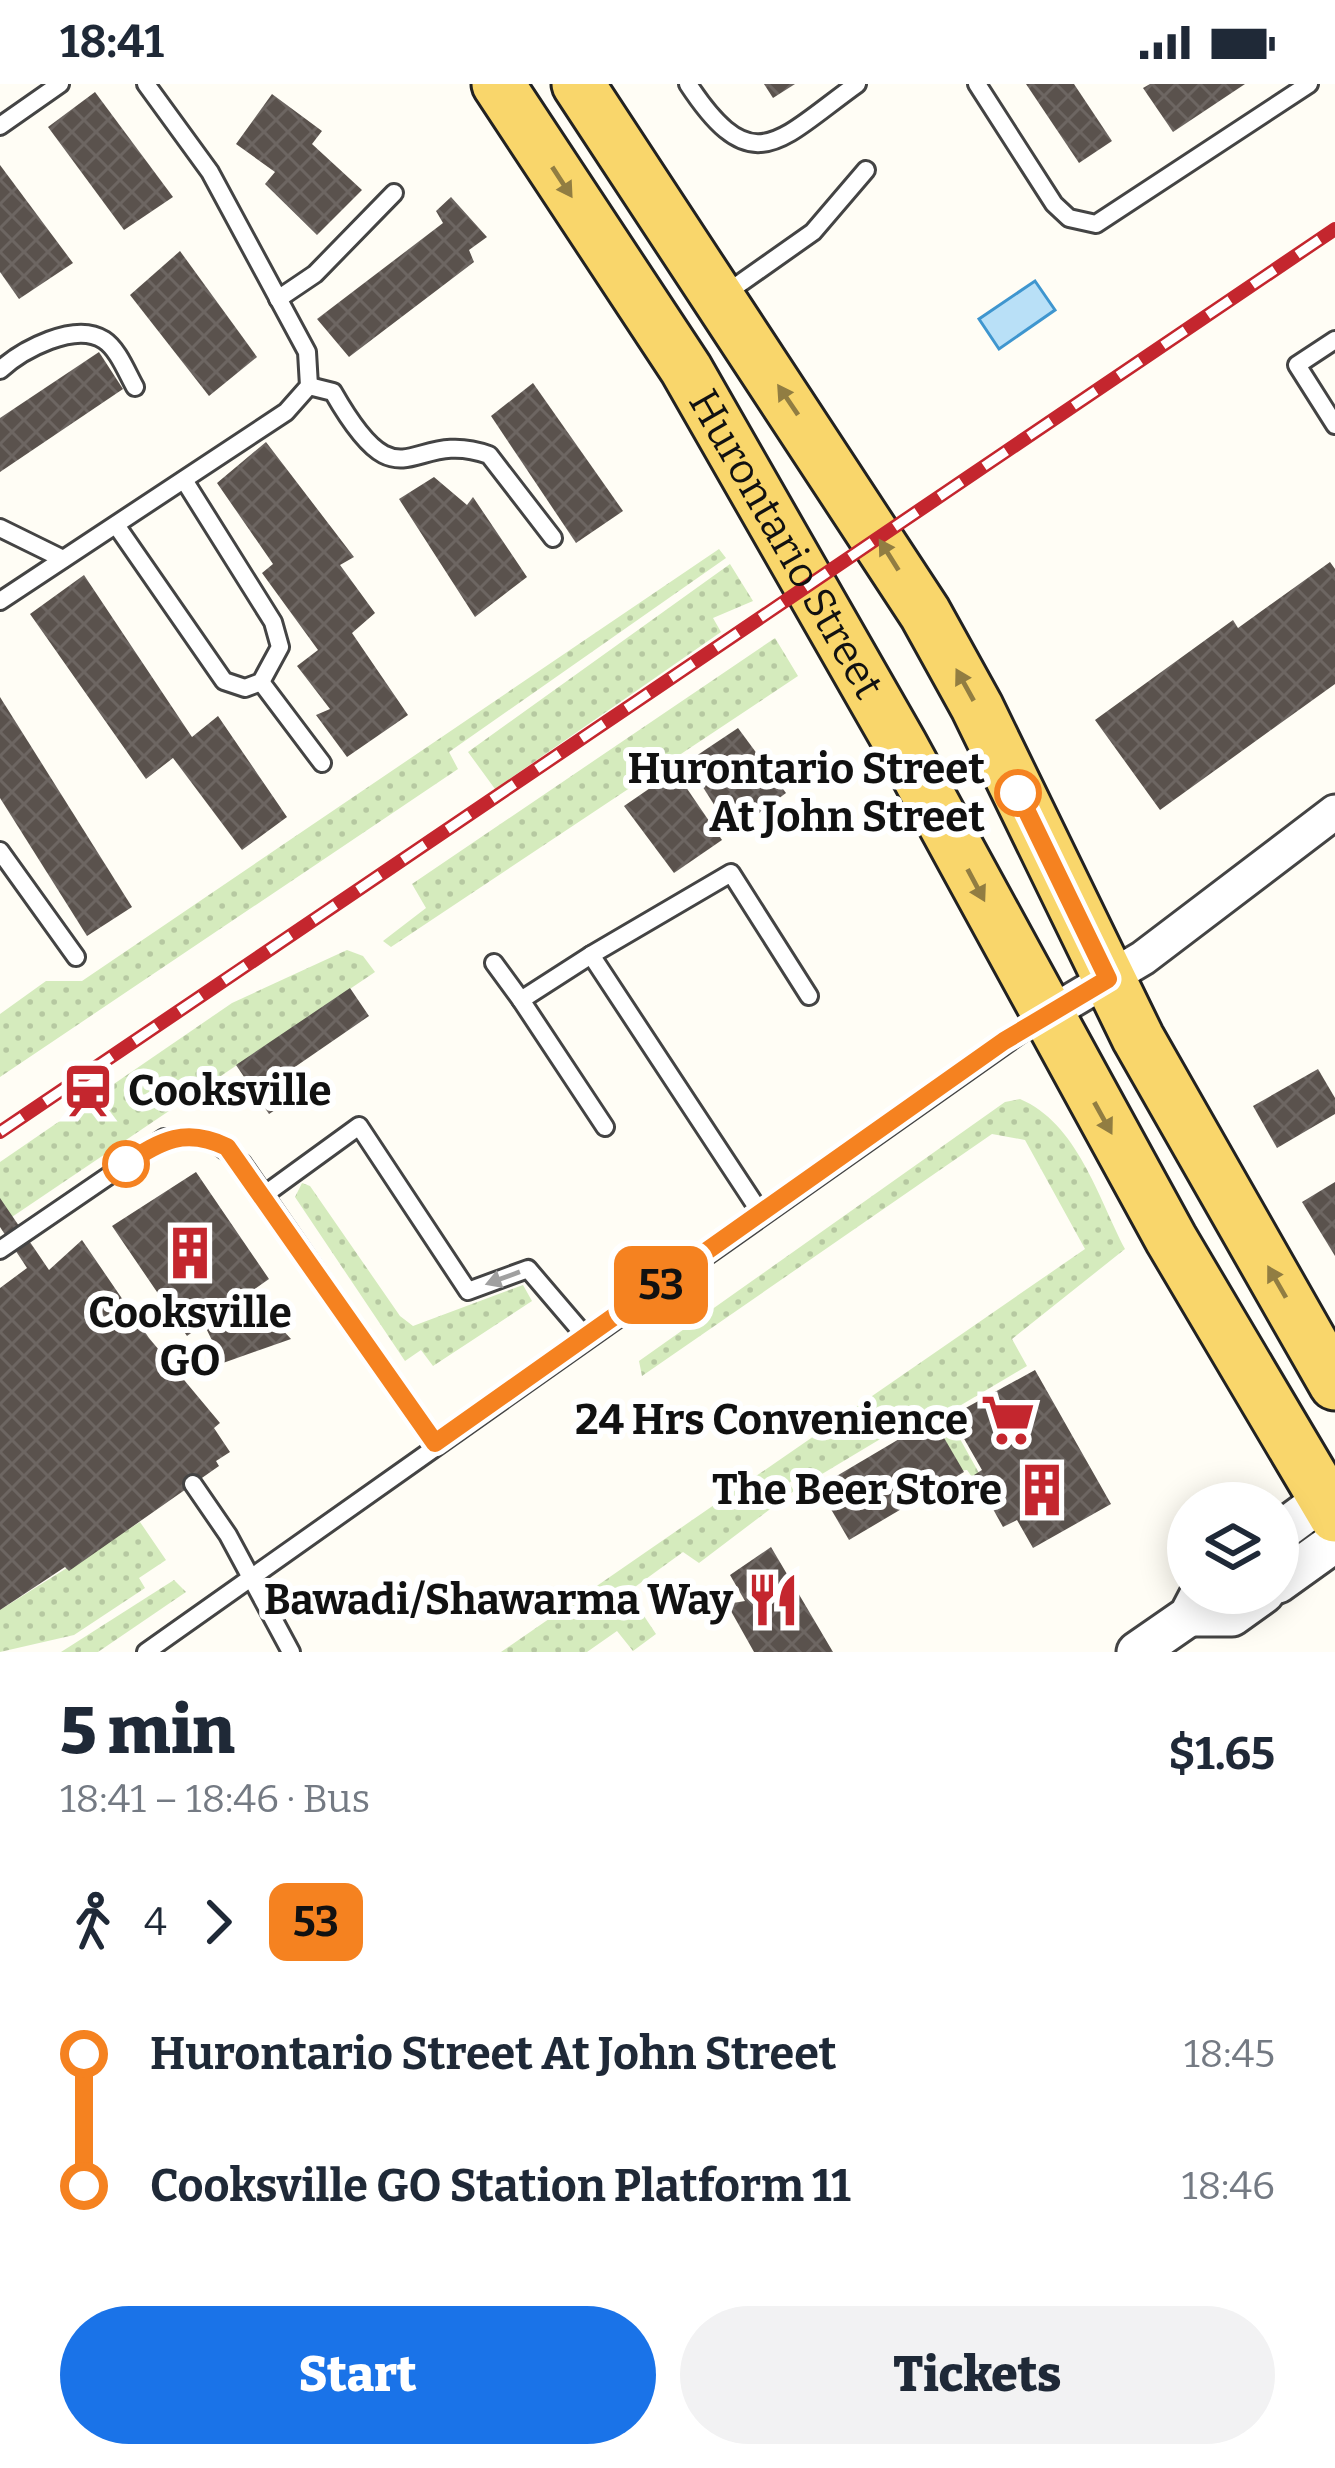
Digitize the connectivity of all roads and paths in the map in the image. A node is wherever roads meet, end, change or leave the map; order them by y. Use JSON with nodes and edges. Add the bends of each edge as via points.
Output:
{"nodes":[{"id":1,"x":60,"y":84,"type":"edge"},
{"id":2,"x":146,"y":84,"type":"edge"},
{"id":3,"x":498,"y":84,"type":"edge"},
{"id":4,"x":578,"y":84,"type":"edge"},
{"id":5,"x":688,"y":84,"type":"edge"},
{"id":6,"x":857,"y":84,"type":"edge"},
{"id":7,"x":977,"y":84,"type":"edge"},
{"id":8,"x":1309,"y":84,"type":"edge"},
{"id":9,"x":0,"y":125,"type":"edge"},
{"id":10,"x":866,"y":170,"type":"dead end"},
{"id":11,"x":394,"y":193,"type":"dead end"},
{"id":12,"x":278,"y":299,"type":"junction"},
{"id":13,"x":720,"y":299,"type":"junction"},
{"id":14,"x":1335,"y":340,"type":"edge"},
{"id":15,"x":4,"y":358,"type":"edge"},
{"id":16,"x":309,"y":386,"type":"junction"},
{"id":17,"x":135,"y":387,"type":"dead end"},
{"id":18,"x":1335,"y":425,"type":"edge"},
{"id":19,"x":184,"y":480,"type":"junction"},
{"id":20,"x":116,"y":525,"type":"junction"},
{"id":21,"x":0,"y":528,"type":"edge"},
{"id":22,"x":553,"y":538,"type":"dead end"},
{"id":23,"x":63,"y":560,"type":"junction"},
{"id":24,"x":0,"y":602,"type":"edge"},
{"id":25,"x":261,"y":682,"type":"junction"},
{"id":26,"x":322,"y":763,"type":"dead end"},
{"id":27,"x":1335,"y":812,"type":"edge"},
{"id":28,"x":0,"y":851,"type":"edge"},
{"id":29,"x":591,"y":955,"type":"junction"},
{"id":30,"x":76,"y":957,"type":"dead end"},
{"id":31,"x":494,"y":963,"type":"dead end"},
{"id":32,"x":1108,"y":979,"type":"junction"},
{"id":33,"x":809,"y":996,"type":"dead end"},
{"id":34,"x":521,"y":1000,"type":"junction"},
{"id":35,"x":1049,"y":1014,"type":"junction"},
{"id":36,"x":605,"y":1127,"type":"dead end"},
{"id":37,"x":264,"y":1195,"type":"junction"},
{"id":38,"x":762,"y":1215,"type":"junction"},
{"id":39,"x":0,"y":1250,"type":"edge"},
{"id":40,"x":586,"y":1337,"type":"junction"},
{"id":41,"x":1335,"y":1384,"type":"edge"},
{"id":42,"x":435,"y":1443,"type":"junction"},
{"id":43,"x":194,"y":1484,"type":"dead end"},
{"id":44,"x":1332,"y":1512,"type":"edge"},
{"id":45,"x":1299,"y":1525,"type":"edge"},
{"id":46,"x":1299,"y":1555,"type":"edge"},
{"id":47,"x":250,"y":1578,"type":"junction"},
{"id":48,"x":1235,"y":1614,"type":"edge"},
{"id":49,"x":1176,"y":1629,"type":"edge"},
{"id":50,"x":146,"y":1652,"type":"edge"},
{"id":51,"x":291,"y":1652,"type":"edge"}],
"edges":[{"from":1,"to":9,"type":"lane"},
{"from":2,"to":12,"type":"lane","via":[[209,172]]},
{"from":3,"to":35,"type":"main road","name":"Hurontario Street","one_way":true,"via":[[686,369]]},
{"from":4,"to":13,"type":"main road","name":"Hurontario Street"},
{"from":5,"to":6,"type":"lane","via":[[716,127],[762,145]]},
{"from":7,"to":8,"type":"lane","via":[[1054,204],[1069,218],[1096,224]]},
{"from":10,"to":13,"type":"lane","via":[[813,232]]},
{"from":11,"to":12,"type":"lane","via":[[315,274]]},
{"from":12,"to":16,"type":"lane","via":[[307,352]]},
{"from":32,"to":13,"type":"main road","name":"Hurontario Street","one_way":true,"via":[[925,613]]},
{"from":14,"to":18,"type":"lane","via":[[1297,365]]},
{"from":15,"to":17,"type":"lane","via":[[66,335],[97,336],[109,342]]},
{"from":16,"to":19,"type":"lane","via":[[301,401]]},
{"from":16,"to":22,"type":"lane","via":[[333,392],[383,456],[475,449],[490,455]]},
{"from":19,"to":20,"type":"lane"},
{"from":19,"to":25,"type":"lane","via":[[273,622],[280,647]]},
{"from":20,"to":23,"type":"lane"},
{"from":20,"to":25,"type":"lane","via":[[224,681],[244,688]]},
{"from":21,"to":23,"type":"lane"},
{"from":23,"to":24,"type":"lane"},
{"from":25,"to":26,"type":"lane"},
{"from":27,"to":32,"type":"street"},
{"from":28,"to":30,"type":"lane"},
{"from":29,"to":33,"type":"lane","via":[[730,873]]},
{"from":29,"to":34,"type":"lane"},
{"from":29,"to":38,"type":"lane"},
{"from":31,"to":34,"type":"lane"},
{"from":32,"to":35,"type":"street"},
{"from":41,"to":32,"type":"main road","name":"Hurontario Street","one_way":true},
{"from":34,"to":36,"type":"lane"},
{"from":35,"to":38,"type":"lane"},
{"from":35,"to":44,"type":"main road","name":"Hurontario Street","one_way":true},
{"from":37,"to":39,"type":"lane","via":[[227,1147],[209,1138],[164,1138]]},
{"from":40,"to":37,"type":"lane","one_way":true,"via":[[528,1269],[468,1291],[359,1126]]},
{"from":37,"to":42,"type":"lane"},
{"from":38,"to":40,"type":"lane"},
{"from":40,"to":42,"type":"lane"},
{"from":42,"to":47,"type":"lane"},
{"from":43,"to":47,"type":"lane"},
{"from":44,"to":45,"type":"street"},
{"from":44,"to":46,"type":"street"},
{"from":47,"to":50,"type":"lane"},
{"from":47,"to":51,"type":"lane"},
{"from":48,"to":49,"type":"street"}]}
